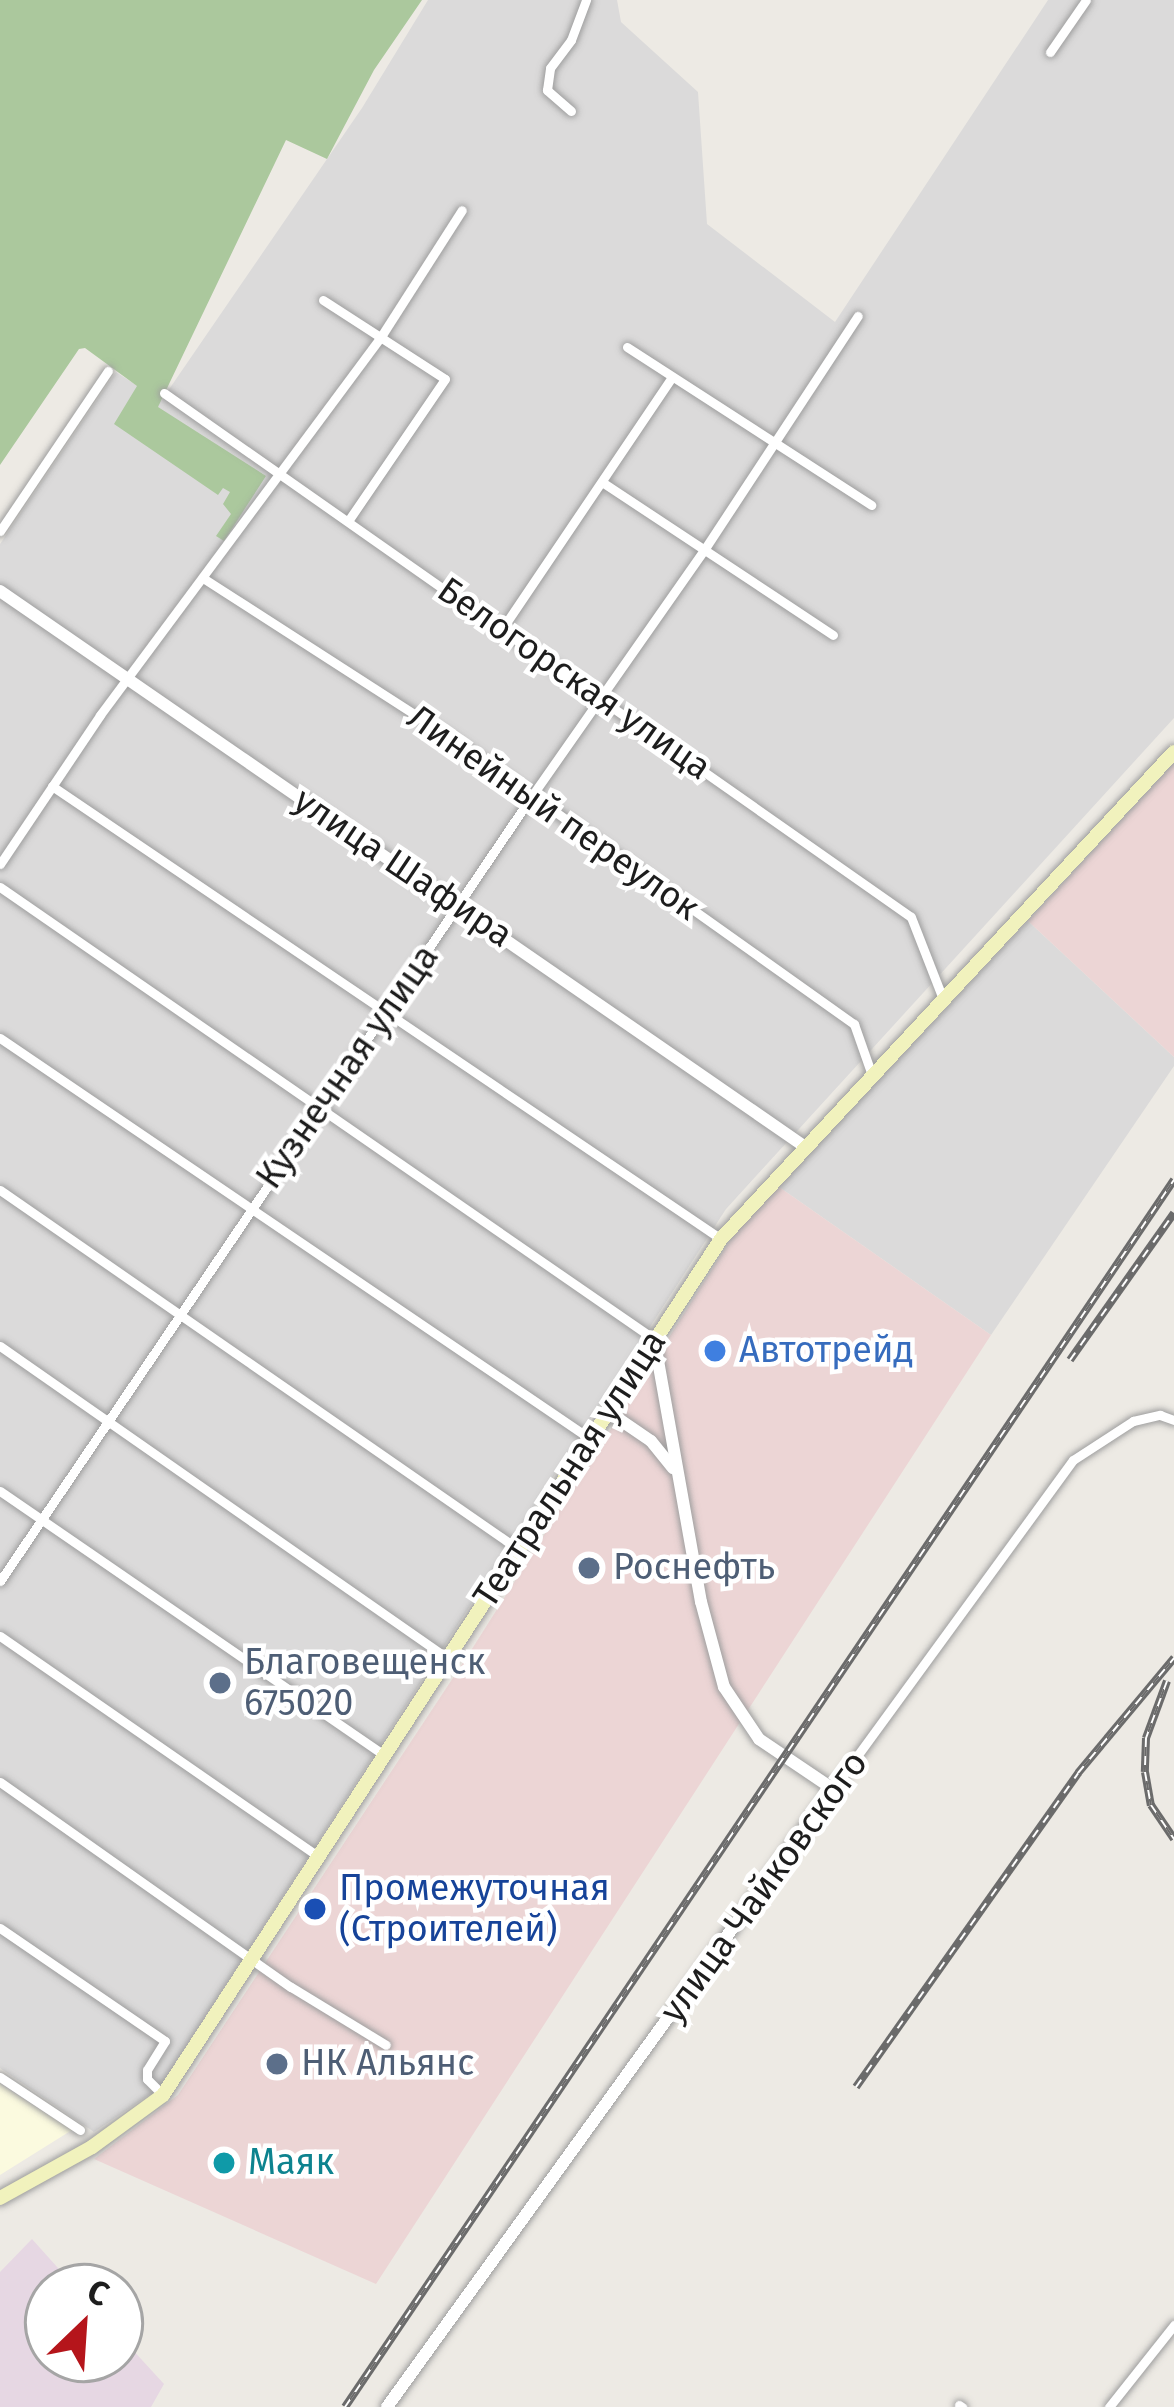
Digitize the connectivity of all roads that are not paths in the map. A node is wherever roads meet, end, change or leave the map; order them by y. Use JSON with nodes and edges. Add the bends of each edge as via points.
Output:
{"nodes":[{"id":1,"x":586,"y":0,"type":"edge"},
{"id":2,"x":1087,"y":0,"type":"edge"},
{"id":3,"x":1050,"y":52,"type":"dead end"},
{"id":4,"x":571,"y":111,"type":"dead end"},
{"id":5,"x":462,"y":210,"type":"dead end"},
{"id":6,"x":323,"y":300,"type":"dead end"},
{"id":7,"x":859,"y":316,"type":"dead end"},
{"id":8,"x":382,"y":335,"type":"junction"},
{"id":9,"x":627,"y":347,"type":"dead end"},
{"id":10,"x":108,"y":370,"type":"dead end"},
{"id":11,"x":672,"y":377,"type":"junction"},
{"id":12,"x":164,"y":393,"type":"dead end"},
{"id":13,"x":775,"y":447,"type":"junction"},
{"id":14,"x":281,"y":473,"type":"junction"},
{"id":15,"x":602,"y":482,"type":"junction"},
{"id":16,"x":871,"y":505,"type":"dead end"},
{"id":17,"x":348,"y":520,"type":"junction"},
{"id":18,"x":0,"y":531,"type":"edge"},
{"id":19,"x":704,"y":550,"type":"junction"},
{"id":20,"x":203,"y":578,"type":"junction"},
{"id":21,"x":0,"y":591,"type":"edge"},
{"id":22,"x":502,"y":629,"type":"junction"},
{"id":23,"x":832,"y":635,"type":"dead end"},
{"id":24,"x":129,"y":682,"type":"junction"},
{"id":25,"x":602,"y":699,"type":"junction"},
{"id":26,"x":1174,"y":752,"type":"edge"},
{"id":27,"x":52,"y":786,"type":"junction"},
{"id":28,"x":531,"y":796,"type":"junction"},
{"id":29,"x":0,"y":863,"type":"edge"},
{"id":30,"x":0,"y":887,"type":"edge"},
{"id":31,"x":460,"y":906,"type":"junction"},
{"id":32,"x":943,"y":999,"type":"junction"},
{"id":33,"x":386,"y":1010,"type":"junction"},
{"id":34,"x":0,"y":1038,"type":"edge"},
{"id":35,"x":872,"y":1075,"type":"junction"},
{"id":36,"x":320,"y":1108,"type":"junction"},
{"id":37,"x":804,"y":1146,"type":"junction"},
{"id":38,"x":0,"y":1190,"type":"edge"},
{"id":39,"x":250,"y":1209,"type":"junction"},
{"id":40,"x":721,"y":1239,"type":"junction"},
{"id":41,"x":182,"y":1311,"type":"junction"},
{"id":42,"x":654,"y":1339,"type":"junction"},
{"id":43,"x":0,"y":1346,"type":"edge"},
{"id":44,"x":607,"y":1411,"type":"junction"},
{"id":45,"x":110,"y":1420,"type":"junction"},
{"id":46,"x":1174,"y":1420,"type":"edge"},
{"id":47,"x":589,"y":1438,"type":"junction"},
{"id":48,"x":676,"y":1474,"type":"junction"},
{"id":49,"x":0,"y":1491,"type":"edge"},
{"id":50,"x":43,"y":1520,"type":"junction"},
{"id":51,"x":518,"y":1549,"type":"junction"},
{"id":52,"x":0,"y":1582,"type":"edge"},
{"id":53,"x":0,"y":1636,"type":"edge"},
{"id":54,"x":447,"y":1658,"type":"junction"},
{"id":55,"x":384,"y":1755,"type":"junction"},
{"id":56,"x":0,"y":1782,"type":"edge"},
{"id":57,"x":833,"y":1789,"type":"junction"},
{"id":58,"x":319,"y":1857,"type":"junction"},
{"id":59,"x":0,"y":1928,"type":"edge"},
{"id":60,"x":254,"y":1958,"type":"junction"},
{"id":61,"x":386,"y":2045,"type":"dead end"},
{"id":62,"x":0,"y":2077,"type":"edge"},
{"id":63,"x":163,"y":2095,"type":"junction"},
{"id":64,"x":80,"y":2130,"type":"dead end"},
{"id":65,"x":0,"y":2198,"type":"edge"},
{"id":66,"x":1174,"y":2325,"type":"edge"},
{"id":67,"x":387,"y":2407,"type":"edge"},
{"id":68,"x":1108,"y":2407,"type":"edge"}],
"edges":[{"from":1,"to":4,"type":"street","via":[[547,90]]},
{"from":2,"to":3,"type":"street"},
{"from":5,"to":8,"type":"street"},
{"from":6,"to":8,"type":"street"},
{"from":7,"to":13,"type":"street","name":"Кузнечная улица"},
{"from":8,"to":14,"type":"street"},
{"from":8,"to":17,"type":"street","via":[[445,379]]},
{"from":9,"to":11,"type":"street"},
{"from":10,"to":18,"type":"street"},
{"from":11,"to":13,"type":"street"},
{"from":11,"to":15,"type":"street"},
{"from":12,"to":14,"type":"street","name":"Белогорская улица"},
{"from":13,"to":16,"type":"street"},
{"from":13,"to":19,"type":"street","name":"Кузнечная улица"},
{"from":14,"to":17,"type":"street","name":"Белогорская улица"},
{"from":14,"to":20,"type":"street"},
{"from":15,"to":19,"type":"street"},
{"from":15,"to":22,"type":"street"},
{"from":17,"to":22,"type":"street","name":"Белогорская улица"},
{"from":19,"to":23,"type":"street"},
{"from":19,"to":25,"type":"street","name":"Кузнечная улица"},
{"from":20,"to":24,"type":"street"},
{"from":20,"to":28,"type":"street","name":"Линейный переулок"},
{"from":21,"to":24,"type":"street","name":"улица Шафира"},
{"from":22,"to":25,"type":"street","name":"Белогорская улица"},
{"from":24,"to":27,"type":"street"},
{"from":24,"to":31,"type":"street","name":"улица Шафира"},
{"from":25,"to":28,"type":"street","name":"Кузнечная улица"},
{"from":25,"to":32,"type":"street","name":"Белогорская улица","via":[[911,917]]},
{"from":26,"to":32,"type":"main road","name":"Театральная улица"},
{"from":27,"to":29,"type":"street"},
{"from":27,"to":33,"type":"street"},
{"from":28,"to":31,"type":"street","name":"Кузнечная улица"},
{"from":28,"to":35,"type":"street","name":"Линейный переулок","via":[[854,1024]]},
{"from":30,"to":36,"type":"street"},
{"from":31,"to":33,"type":"street","name":"Кузнечная улица"},
{"from":31,"to":37,"type":"street","name":"улица Шафира"},
{"from":32,"to":35,"type":"main road","name":"Театральная улица"},
{"from":33,"to":36,"type":"street","name":"Кузнечная улица"},
{"from":33,"to":40,"type":"street"},
{"from":34,"to":39,"type":"street"},
{"from":35,"to":37,"type":"main road","name":"Театральная улица"},
{"from":36,"to":39,"type":"street","name":"Кузнечная улица"},
{"from":36,"to":42,"type":"street"},
{"from":37,"to":40,"type":"main road","name":"Театральная улица"},
{"from":38,"to":41,"type":"street"},
{"from":39,"to":41,"type":"street","name":"Кузнечная улица"},
{"from":39,"to":47,"type":"street"},
{"from":40,"to":42,"type":"main road","name":"Театральная улица"},
{"from":41,"to":45,"type":"street","name":"Кузнечная улица"},
{"from":41,"to":51,"type":"street"},
{"from":42,"to":44,"type":"main road","name":"Театральная улица"},
{"from":42,"to":48,"type":"street"},
{"from":43,"to":45,"type":"street"},
{"from":44,"to":47,"type":"main road","name":"Театральная улица"},
{"from":44,"to":48,"type":"street","via":[[651,1441]]},
{"from":45,"to":50,"type":"street","name":"Кузнечная улица"},
{"from":45,"to":54,"type":"street"},
{"from":46,"to":57,"type":"street","name":"улица Чайковского","via":[[1133,1421],[1073,1460]]},
{"from":47,"to":51,"type":"main road","name":"Театральная улица"},
{"from":48,"to":57,"type":"street","via":[[701,1601],[735,1711],[759,1739]]},
{"from":49,"to":50,"type":"street"},
{"from":50,"to":52,"type":"street","name":"Кузнечная улица"},
{"from":50,"to":55,"type":"street"},
{"from":51,"to":54,"type":"main road","name":"Театральная улица"},
{"from":53,"to":58,"type":"street"},
{"from":54,"to":55,"type":"main road","name":"Театральная улица"},
{"from":55,"to":58,"type":"main road","name":"Театральная улица"},
{"from":56,"to":60,"type":"street"},
{"from":57,"to":67,"type":"street","name":"улица Чайковского"},
{"from":58,"to":60,"type":"main road","name":"Театральная улица"},
{"from":59,"to":63,"type":"street","via":[[165,2041],[147,2079]]},
{"from":60,"to":61,"type":"street"},
{"from":60,"to":63,"type":"main road","name":"Театральная улица"},
{"from":62,"to":64,"type":"street"},
{"from":63,"to":65,"type":"main road","name":"Театральная улица","via":[[92,2147]]},
{"from":66,"to":68,"type":"street"}]}
